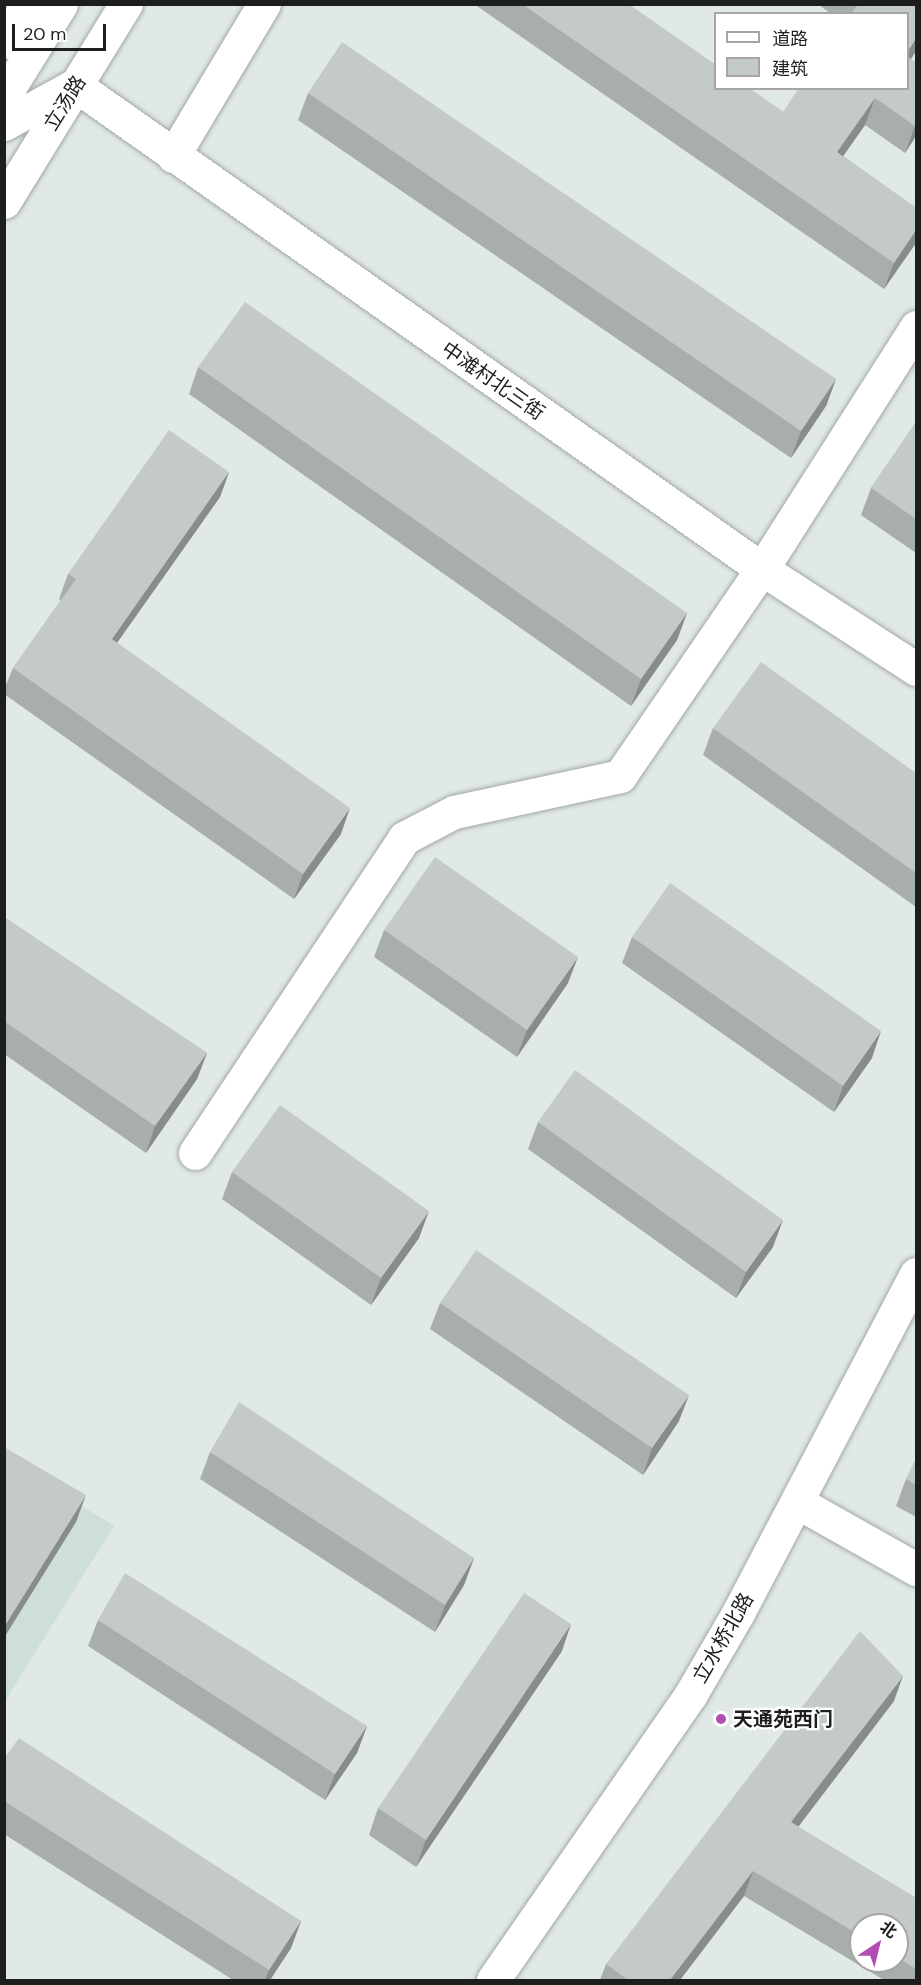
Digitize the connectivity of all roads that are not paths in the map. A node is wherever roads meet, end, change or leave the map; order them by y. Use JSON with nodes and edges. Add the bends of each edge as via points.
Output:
{"nodes":[{"id":1,"x":27,"y":4,"type":"edge"},
{"id":2,"x":62,"y":4,"type":"edge"},
{"id":3,"x":126,"y":4,"type":"edge"},
{"id":4,"x":264,"y":4,"type":"edge"},
{"id":5,"x":4,"y":42,"type":"edge"},
{"id":6,"x":75,"y":86,"type":"junction"},
{"id":7,"x":4,"y":96,"type":"edge"},
{"id":8,"x":4,"y":124,"type":"edge"},
{"id":9,"x":173,"y":156,"type":"junction"},
{"id":10,"x":4,"y":202,"type":"edge"},
{"id":11,"x":916,"y":327,"type":"edge"},
{"id":12,"x":762,"y":569,"type":"junction"},
{"id":13,"x":916,"y":669,"type":"edge"},
{"id":14,"x":195,"y":1153,"type":"dead end"},
{"id":15,"x":916,"y":1274,"type":"edge"},
{"id":16,"x":797,"y":1502,"type":"junction"},
{"id":17,"x":916,"y":1569,"type":"edge"},
{"id":18,"x":493,"y":1980,"type":"edge"}],
"edges":[{"from":1,"to":5,"type":"street"},
{"from":2,"to":7,"type":"street"},
{"from":3,"to":6,"type":"street","name":"立汤路"},
{"from":4,"to":9,"type":"street"},
{"from":6,"to":8,"type":"street"},
{"from":6,"to":9,"type":"street","name":"中滩村北三街"},
{"from":6,"to":10,"type":"street","name":"立汤路"},
{"from":9,"to":12,"type":"street","name":"中滩村北三街"},
{"from":11,"to":12,"type":"street"},
{"from":12,"to":13,"type":"street","name":"中滩村北三街"},
{"from":12,"to":14,"type":"street","via":[[620,776],[454,812],[404,838],[241,1077]]},
{"from":15,"to":16,"type":"street","name":"立水桥北路"},
{"from":16,"to":17,"type":"street"},
{"from":16,"to":18,"type":"street","name":"立水桥北路","via":[[691,1694]]}]}
